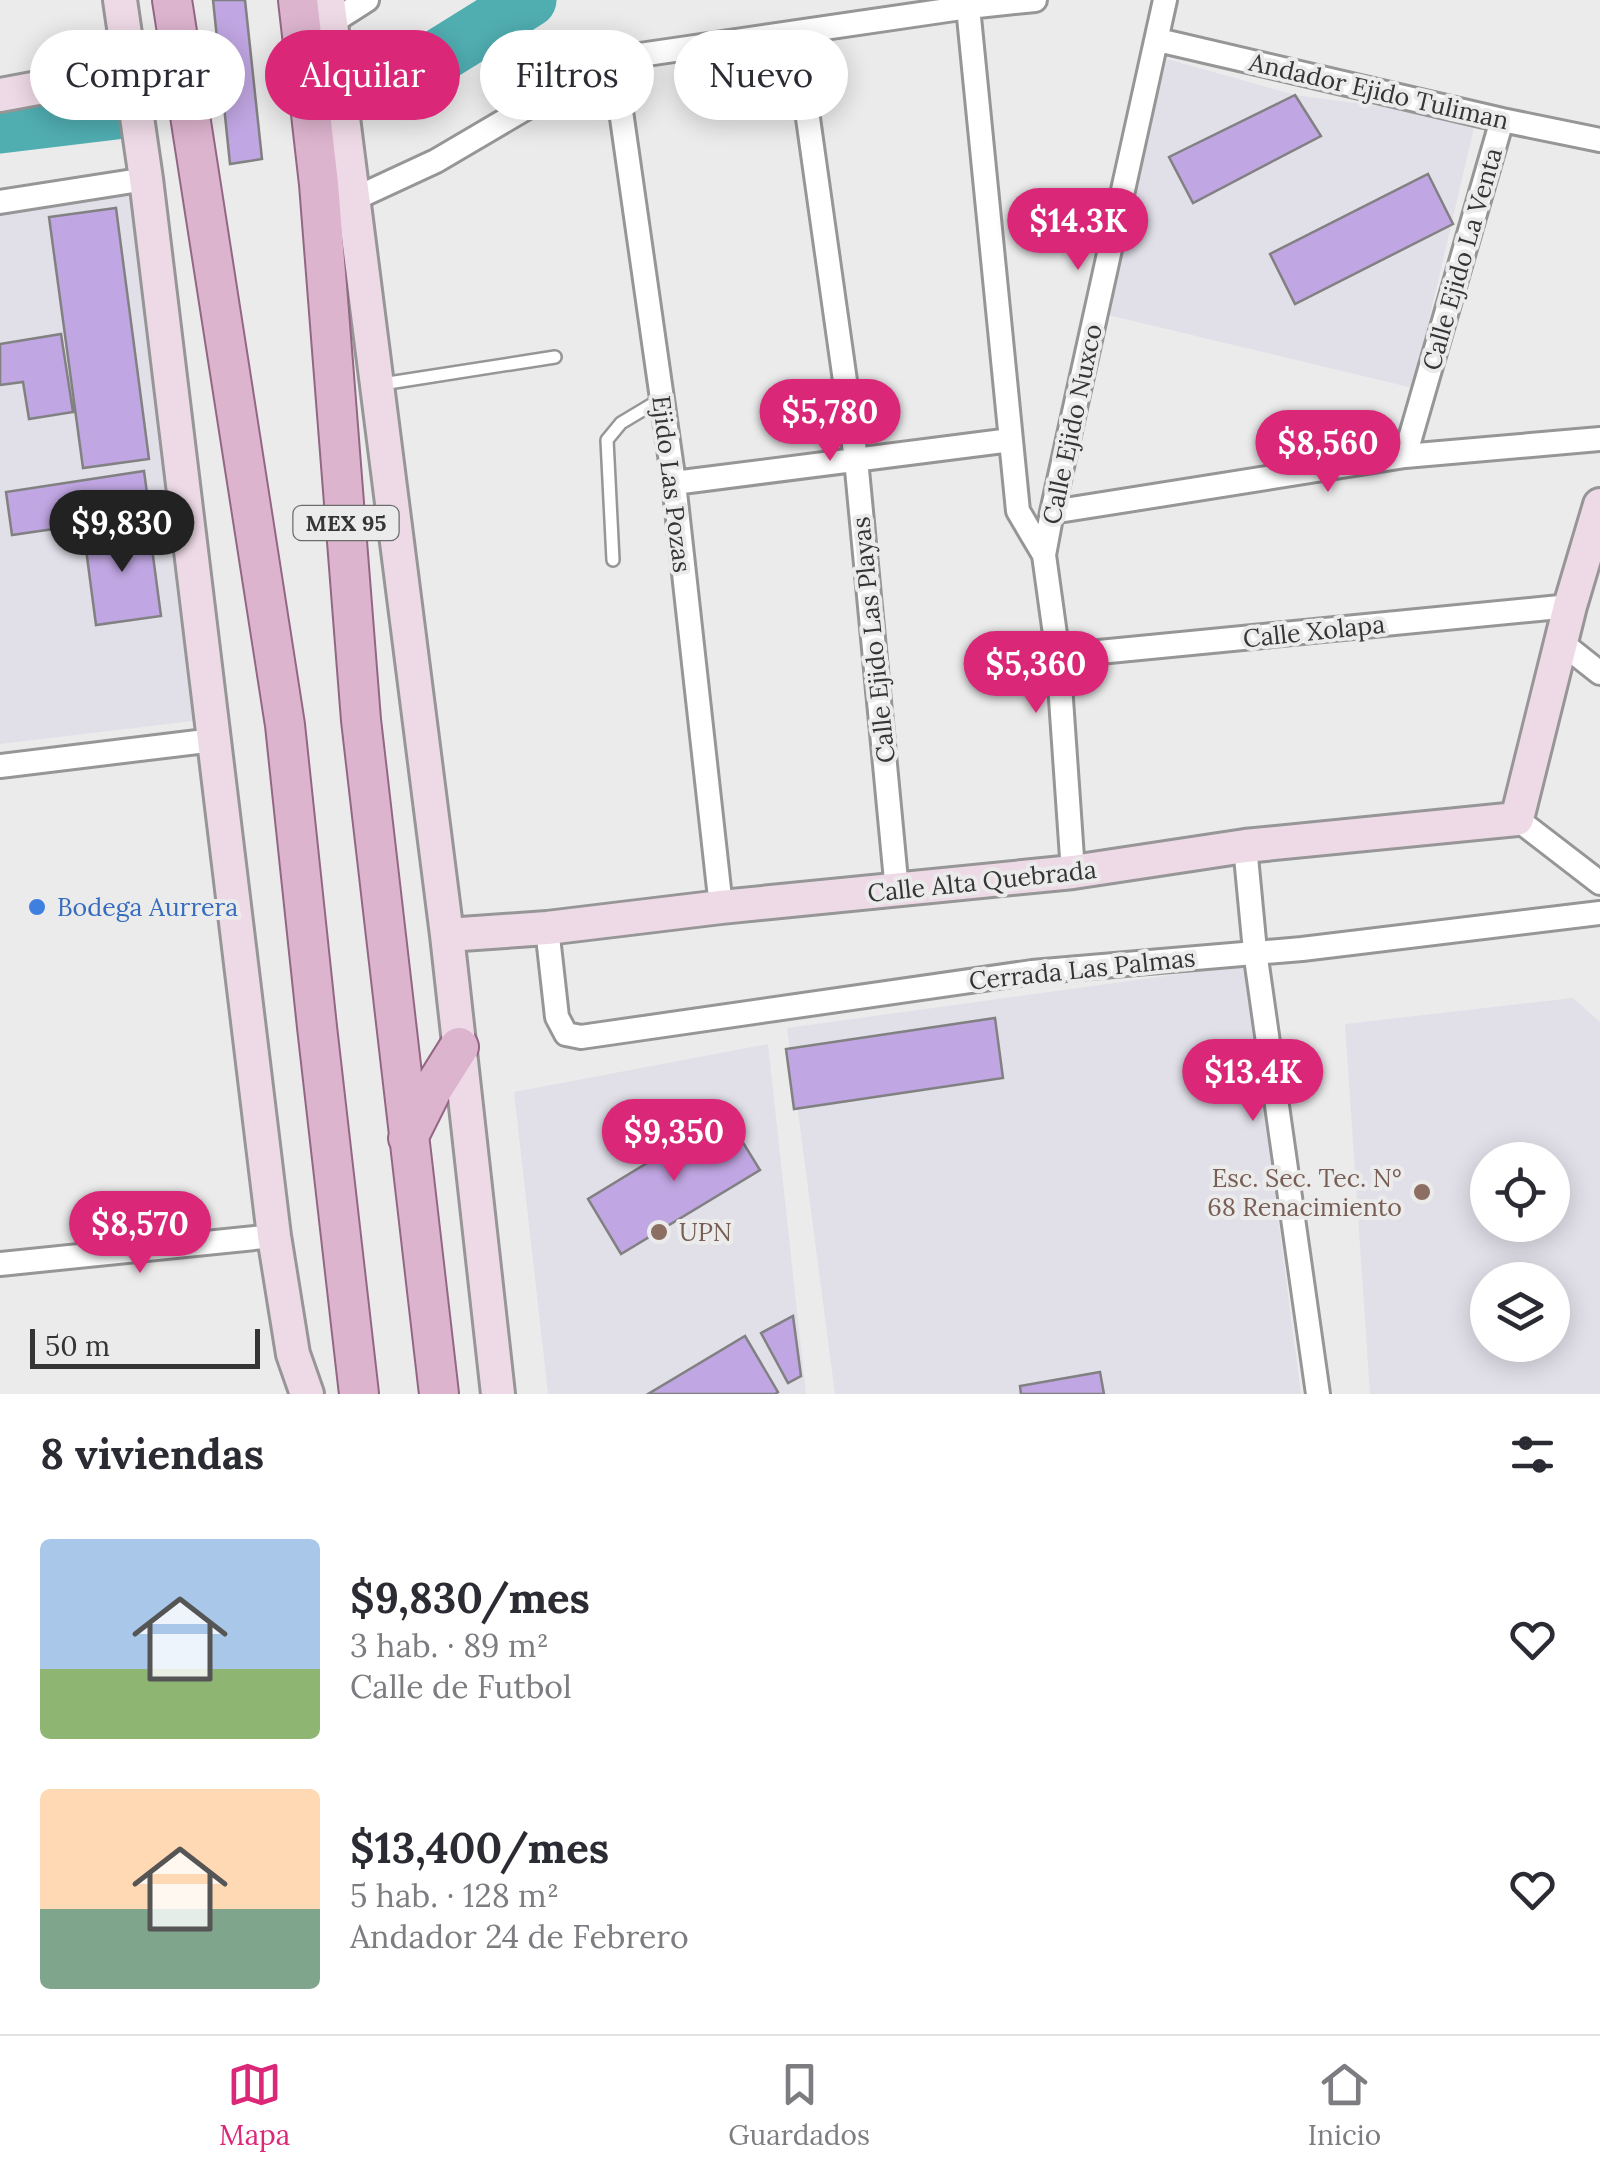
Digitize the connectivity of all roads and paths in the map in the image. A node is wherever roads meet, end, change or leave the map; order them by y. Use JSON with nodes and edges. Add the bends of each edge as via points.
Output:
{"nodes":[{"id":1,"x":120,"y":0,"type":"edge"},
{"id":2,"x":172,"y":0,"type":"edge"},
{"id":3,"x":298,"y":0,"type":"edge"},
{"id":4,"x":366,"y":0,"type":"edge"},
{"id":5,"x":1035,"y":0,"type":"edge"},
{"id":6,"x":1165,"y":0,"type":"edge"},
{"id":7,"x":968,"y":6,"type":"junction"},
{"id":8,"x":330,"y":12,"type":"edge"},
{"id":9,"x":124,"y":30,"type":"edge"},
{"id":10,"x":815,"y":30,"type":"edge"},
{"id":11,"x":1158,"y":40,"type":"junction"},
{"id":12,"x":30,"y":90,"type":"edge"},
{"id":13,"x":0,"y":96,"type":"edge"},
{"id":14,"x":137,"y":120,"type":"edge"},
{"id":15,"x":506,"y":120,"type":"edge"},
{"id":16,"x":622,"y":120,"type":"edge"},
{"id":17,"x":808,"y":120,"type":"edge"},
{"id":18,"x":1502,"y":120,"type":"junction"},
{"id":19,"x":1600,"y":140,"type":"edge"},
{"id":20,"x":146,"y":180,"type":"junction"},
{"id":21,"x":354,"y":199,"type":"junction"},
{"id":22,"x":0,"y":202,"type":"edge"},
{"id":23,"x":555,"y":357,"type":"dead end"},
{"id":24,"x":377,"y":385,"type":"junction"},
{"id":25,"x":661,"y":399,"type":"junction"},
{"id":26,"x":1600,"y":439,"type":"edge"},
{"id":27,"x":1011,"y":440,"type":"junction"},
{"id":28,"x":1406,"y":456,"type":"junction"},
{"id":29,"x":856,"y":459,"type":"junction"},
{"id":30,"x":674,"y":483,"type":"junction"},
{"id":31,"x":1600,"y":505,"type":"edge"},
{"id":32,"x":1052,"y":512,"type":"junction"},
{"id":33,"x":1044,"y":555,"type":"junction"},
{"id":34,"x":613,"y":560,"type":"dead end"},
{"id":35,"x":1570,"y":606,"type":"junction"},
{"id":36,"x":1562,"y":644,"type":"junction"},
{"id":37,"x":1058,"y":656,"type":"junction"},
{"id":38,"x":1600,"y":673,"type":"edge"},
{"id":39,"x":214,"y":740,"type":"junction"},
{"id":40,"x":0,"y":766,"type":"edge"},
{"id":41,"x":1517,"y":820,"type":"junction"},
{"id":42,"x":1245,"y":846,"type":"junction"},
{"id":43,"x":1072,"y":872,"type":"junction"},
{"id":44,"x":1600,"y":883,"type":"edge"},
{"id":45,"x":897,"y":891,"type":"junction"},
{"id":46,"x":721,"y":907,"type":"junction"},
{"id":47,"x":1600,"y":913,"type":"edge"},
{"id":48,"x":546,"y":928,"type":"junction"},
{"id":49,"x":447,"y":935,"type":"junction"},
{"id":50,"x":1255,"y":951,"type":"junction"},
{"id":51,"x":460,"y":1047,"type":"junction"},
{"id":52,"x":408,"y":1138,"type":"junction"},
{"id":53,"x":274,"y":1236,"type":"junction"},
{"id":54,"x":0,"y":1264,"type":"edge"},
{"id":55,"x":307,"y":1394,"type":"edge"},
{"id":56,"x":359,"y":1394,"type":"edge"},
{"id":57,"x":439,"y":1394,"type":"edge"},
{"id":58,"x":498,"y":1394,"type":"edge"},
{"id":59,"x":1318,"y":1394,"type":"edge"}],
"edges":[{"from":1,"to":9,"type":"main road"},
{"from":2,"to":56,"type":"main road","number":"MEX 95","via":[[285,725]]},
{"from":3,"to":52,"type":"main road","number":"MEX 95","via":[[361,720]]},
{"from":4,"to":8,"type":"street"},
{"from":5,"to":7,"type":"street"},
{"from":6,"to":11,"type":"street","name":"Calle Ejido Nuxco"},
{"from":7,"to":10,"type":"street"},
{"from":7,"to":27,"type":"street"},
{"from":8,"to":21,"type":"main road"},
{"from":11,"to":18,"type":"street","name":"Andador Ejido Tuliman"},
{"from":11,"to":32,"type":"street","name":"Calle Ejido Nuxco"},
{"from":12,"to":13,"type":"main road"},
{"from":14,"to":20,"type":"main road"},
{"from":15,"to":21,"type":"street"},
{"from":16,"to":25,"type":"street","name":"Ejido Las Pozas"},
{"from":17,"to":29,"type":"street","name":"Calle Ejido Las Playas"},
{"from":18,"to":19,"type":"street","name":"Andador Ejido Tuliman"},
{"from":18,"to":28,"type":"street","name":"Calle Ejido La Venta"},
{"from":20,"to":22,"type":"street"},
{"from":20,"to":39,"type":"main road"},
{"from":21,"to":24,"type":"main road"},
{"from":23,"to":24,"type":"lane"},
{"from":24,"to":49,"type":"main road"},
{"from":25,"to":30,"type":"street","name":"Ejido Las Pozas"},
{"from":25,"to":34,"type":"lane","via":[[620,423],[607,440]]},
{"from":26,"to":28,"type":"street"},
{"from":27,"to":29,"type":"street"},
{"from":27,"to":33,"type":"street","via":[[1018,511]]},
{"from":28,"to":32,"type":"street"},
{"from":29,"to":30,"type":"street"},
{"from":29,"to":45,"type":"street","name":"Calle Ejido Las Playas"},
{"from":30,"to":46,"type":"street","name":"Ejido Las Pozas"},
{"from":31,"to":35,"type":"main road"},
{"from":32,"to":33,"type":"street","name":"Calle Ejido Nuxco"},
{"from":33,"to":37,"type":"street"},
{"from":35,"to":36,"type":"main road"},
{"from":35,"to":37,"type":"street","name":"Calle Xolapa"},
{"from":36,"to":38,"type":"street"},
{"from":36,"to":41,"type":"main road"},
{"from":37,"to":43,"type":"street"},
{"from":39,"to":40,"type":"street"},
{"from":39,"to":53,"type":"main road"},
{"from":41,"to":42,"type":"main road","name":"Calle Alta Quebrada"},
{"from":41,"to":44,"type":"street"},
{"from":42,"to":43,"type":"main road","name":"Calle Alta Quebrada"},
{"from":42,"to":50,"type":"street"},
{"from":43,"to":45,"type":"main road","name":"Calle Alta Quebrada"},
{"from":45,"to":46,"type":"main road","name":"Calle Alta Quebrada"},
{"from":46,"to":48,"type":"main road","name":"Calle Alta Quebrada"},
{"from":47,"to":50,"type":"street","name":"Cerrada Las Palmas"},
{"from":48,"to":49,"type":"main road","name":"Calle Alta Quebrada"},
{"from":48,"to":50,"type":"street","name":"Cerrada Las Palmas","via":[[557,1017],[566,1034],[580,1036],[1032,972]]},
{"from":49,"to":51,"type":"main road"},
{"from":50,"to":59,"type":"street"},
{"from":51,"to":52,"type":"main road"},
{"from":51,"to":58,"type":"main road"},
{"from":52,"to":57,"type":"main road","number":"MEX 95"},
{"from":53,"to":54,"type":"street"},
{"from":53,"to":55,"type":"main road","via":[[293,1354]]}]}
